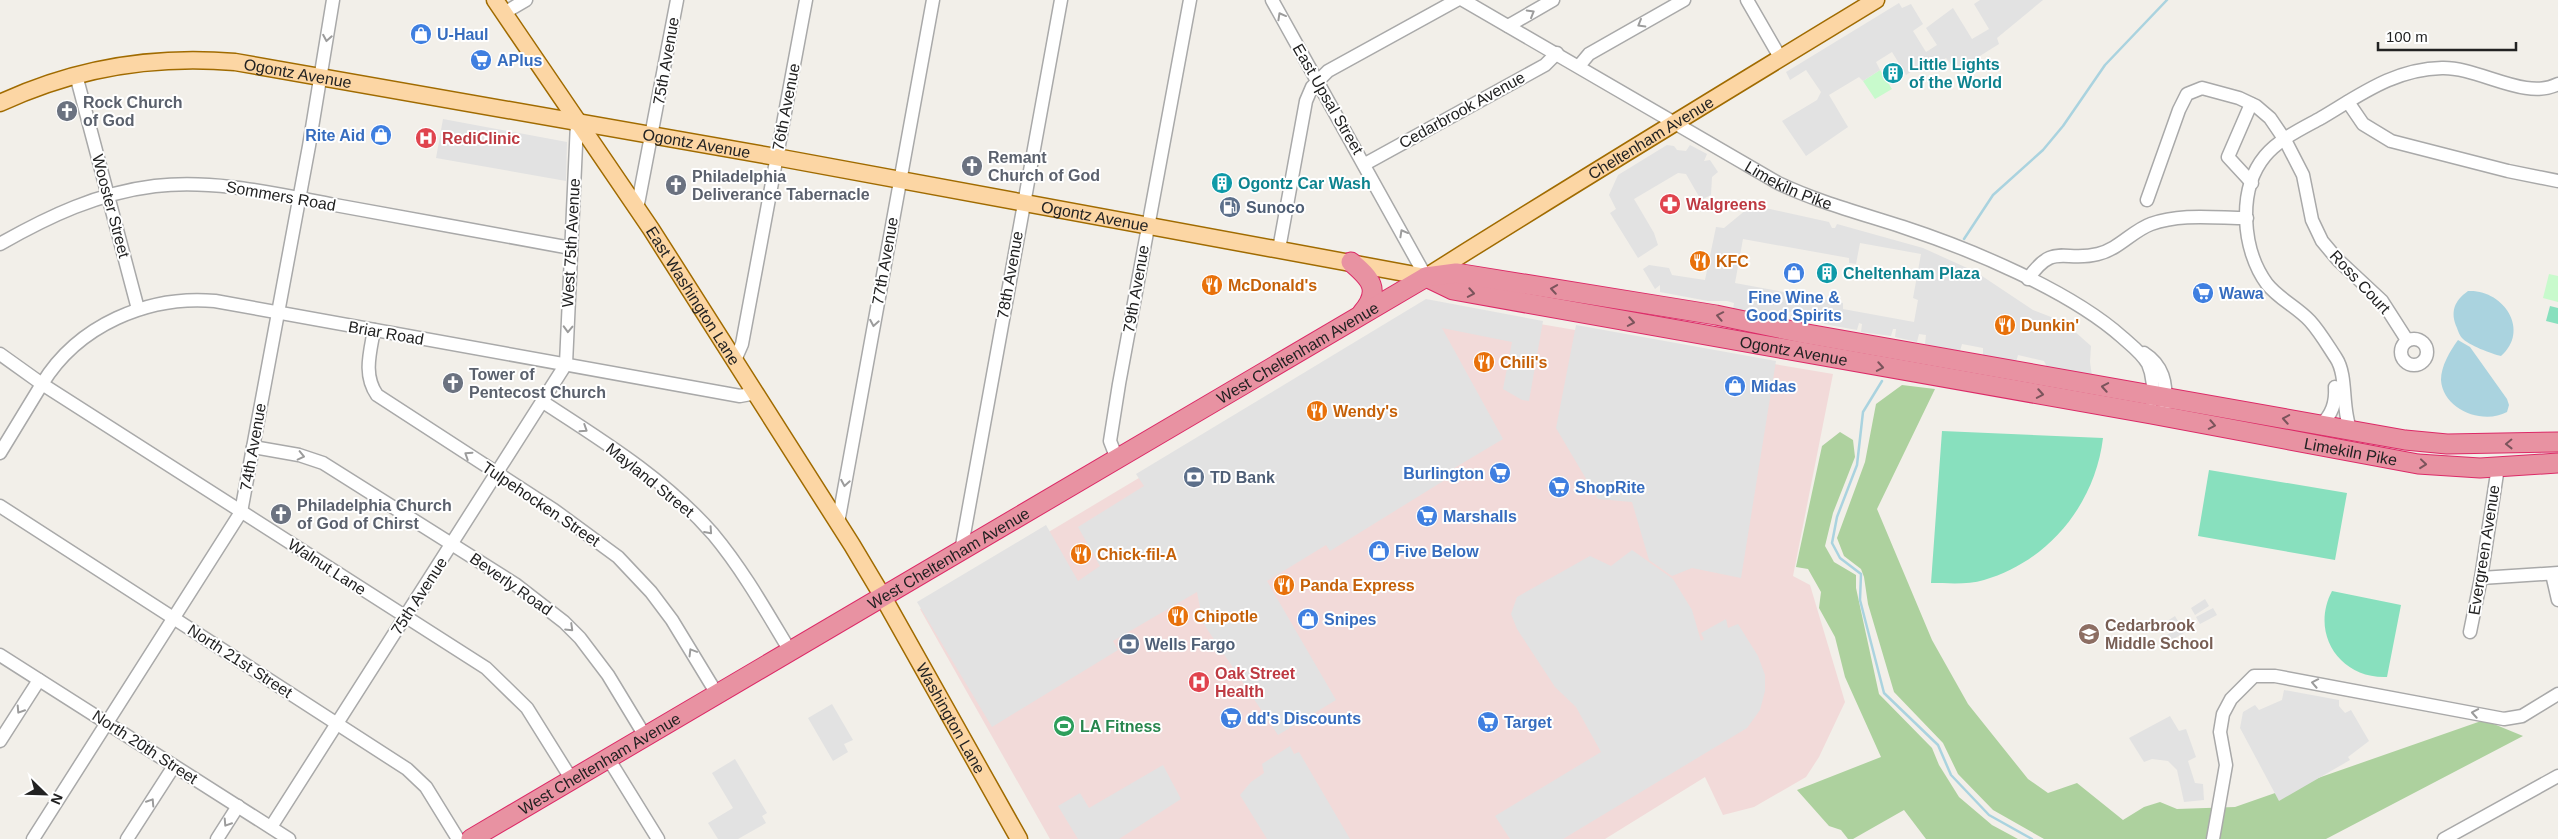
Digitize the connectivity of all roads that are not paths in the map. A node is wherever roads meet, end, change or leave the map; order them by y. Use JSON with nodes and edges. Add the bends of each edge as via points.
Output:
{"nodes":[{"id":1,"x":333,"y":0,"type":"edge"},
{"id":2,"x":526,"y":0,"type":"edge"},
{"id":3,"x":677,"y":0,"type":"edge"},
{"id":4,"x":806,"y":0,"type":"edge"},
{"id":5,"x":933,"y":0,"type":"edge"},
{"id":6,"x":1061,"y":0,"type":"edge"},
{"id":7,"x":1190,"y":0,"type":"edge"},
{"id":8,"x":1272,"y":0,"type":"edge"},
{"id":9,"x":1457,"y":0,"type":"edge"},
{"id":10,"x":1463,"y":0,"type":"edge"},
{"id":11,"x":1553,"y":0,"type":"edge"},
{"id":12,"x":1684,"y":0,"type":"edge"},
{"id":13,"x":1747,"y":0,"type":"edge"},
{"id":14,"x":1869,"y":2,"type":"edge"},
{"id":15,"x":500,"y":7,"type":"edge"},
{"id":16,"x":1508,"y":26,"type":"junction"},
{"id":17,"x":1556,"y":53,"type":"junction"},
{"id":18,"x":1781,"y":59,"type":"junction"},
{"id":19,"x":1579,"y":66,"type":"junction"},
{"id":20,"x":76,"y":75,"type":"junction"},
{"id":21,"x":320,"y":76,"type":"junction"},
{"id":22,"x":1318,"y":79,"type":"junction"},
{"id":23,"x":2558,"y":84,"type":"edge"},
{"id":24,"x":2348,"y":102,"type":"junction"},
{"id":25,"x":0,"y":103,"type":"edge"},
{"id":26,"x":2251,"y":104,"type":"junction"},
{"id":27,"x":1674,"y":121,"type":"junction"},
{"id":28,"x":577,"y":123,"type":"junction"},
{"id":29,"x":652,"y":136,"type":"junction"},
{"id":30,"x":2285,"y":140,"type":"junction"},
{"id":31,"x":776,"y":157,"type":"junction"},
{"id":32,"x":1365,"y":164,"type":"junction"},
{"id":33,"x":899,"y":180,"type":"junction"},
{"id":34,"x":2558,"y":181,"type":"edge"},
{"id":35,"x":2252,"y":183,"type":"junction"},
{"id":36,"x":109,"y":195,"type":"junction"},
{"id":37,"x":299,"y":198,"type":"junction"},
{"id":38,"x":2147,"y":200,"type":"dead end"},
{"id":39,"x":1023,"y":203,"type":"junction"},
{"id":40,"x":637,"y":210,"type":"junction"},
{"id":41,"x":2247,"y":218,"type":"junction"},
{"id":42,"x":1148,"y":225,"type":"junction"},
{"id":43,"x":0,"y":244,"type":"edge"},
{"id":44,"x":571,"y":248,"type":"junction"},
{"id":45,"x":1279,"y":249,"type":"junction"},
{"id":46,"x":1351,"y":262,"type":"junction"},
{"id":47,"x":1426,"y":277,"type":"junction"},
{"id":48,"x":2028,"y":279,"type":"junction"},
{"id":49,"x":138,"y":309,"type":"junction"},
{"id":50,"x":278,"y":313,"type":"junction"},
{"id":51,"x":1362,"y":314,"type":"junction"},
{"id":52,"x":374,"y":330,"type":"junction"},
{"id":53,"x":2407,"y":340,"type":"dead end"},
{"id":54,"x":2331,"y":352,"type":"junction"},
{"id":55,"x":0,"y":354,"type":"edge"},
{"id":56,"x":736,"y":360,"type":"junction"},
{"id":57,"x":566,"y":364,"type":"junction"},
{"id":58,"x":42,"y":384,"type":"junction"},
{"id":59,"x":756,"y":393,"type":"junction"},
{"id":60,"x":543,"y":402,"type":"junction"},
{"id":61,"x":2158,"y":406,"type":"junction"},
{"id":62,"x":2320,"y":425,"type":"junction"},
{"id":63,"x":2351,"y":431,"type":"junction"},
{"id":64,"x":2558,"y":442,"type":"edge"},
{"id":65,"x":253,"y":447,"type":"junction"},
{"id":66,"x":0,"y":453,"type":"edge"},
{"id":67,"x":1117,"y":459,"type":"junction"},
{"id":68,"x":2558,"y":463,"type":"edge"},
{"id":69,"x":2498,"y":467,"type":"junction"},
{"id":70,"x":497,"y":474,"type":"junction"},
{"id":71,"x":0,"y":506,"type":"edge"},
{"id":72,"x":241,"y":512,"type":"junction"},
{"id":73,"x":838,"y":523,"type":"junction"},
{"id":74,"x":452,"y":544,"type":"junction"},
{"id":75,"x":961,"y":551,"type":"junction"},
{"id":76,"x":2555,"y":573,"type":"edge"},
{"id":77,"x":2481,"y":578,"type":"junction"},
{"id":78,"x":883,"y":596,"type":"junction"},
{"id":79,"x":2558,"y":600,"type":"edge"},
{"id":80,"x":405,"y":617,"type":"junction"},
{"id":81,"x":174,"y":618,"type":"junction"},
{"id":82,"x":2470,"y":632,"type":"dead end"},
{"id":83,"x":790,"y":652,"type":"junction"},
{"id":84,"x":0,"y":655,"type":"edge"},
{"id":85,"x":39,"y":680,"type":"junction"},
{"id":86,"x":717,"y":694,"type":"junction"},
{"id":87,"x":2558,"y":694,"type":"edge"},
{"id":88,"x":107,"y":722,"type":"junction"},
{"id":89,"x":337,"y":724,"type":"junction"},
{"id":90,"x":645,"y":736,"type":"junction"},
{"id":91,"x":0,"y":741,"type":"edge"},
{"id":92,"x":608,"y":758,"type":"junction"},
{"id":93,"x":174,"y":766,"type":"junction"},
{"id":94,"x":2558,"y":776,"type":"edge"},
{"id":95,"x":572,"y":780,"type":"junction"},
{"id":96,"x":238,"y":806,"type":"junction"},
{"id":97,"x":271,"y":827,"type":"junction"},
{"id":98,"x":33,"y":839,"type":"edge"},
{"id":99,"x":127,"y":839,"type":"edge"},
{"id":100,"x":217,"y":839,"type":"edge"},
{"id":101,"x":289,"y":839,"type":"edge"},
{"id":102,"x":458,"y":839,"type":"edge"},
{"id":103,"x":471,"y":839,"type":"edge"},
{"id":104,"x":658,"y":839,"type":"edge"},
{"id":105,"x":1019,"y":839,"type":"edge"},
{"id":106,"x":2213,"y":839,"type":"edge"},
{"id":107,"x":2444,"y":839,"type":"edge"}],
"edges":[{"from":1,"to":21,"type":"street","name":"74th Avenue","one_way":true},
{"from":2,"to":15,"type":"street"},
{"from":3,"to":29,"type":"street","name":"75th Avenue"},
{"from":4,"to":31,"type":"street","name":"76th Avenue"},
{"from":5,"to":33,"type":"street","name":"77th Avenue"},
{"from":6,"to":39,"type":"street","name":"78th Avenue"},
{"from":7,"to":42,"type":"street","name":"79th Avenue"},
{"from":22,"to":8,"type":"street","name":"East Upsal Street","one_way":true},
{"from":9,"to":22,"type":"street","via":[[1328,70]]},
{"from":10,"to":16,"type":"street","name":"Limekiln Pike"},
{"from":16,"to":11,"type":"street","one_way":true},
{"from":12,"to":19,"type":"street","one_way":true,"via":[[1589,54]]},
{"from":13,"to":18,"type":"street"},
{"from":14,"to":18,"type":"main road","name":"Cheltenham Avenue"},
{"from":15,"to":28,"type":"main road","name":"East Washington Lane"},
{"from":16,"to":17,"type":"street","name":"Limekiln Pike"},
{"from":17,"to":19,"type":"street","name":"Limekiln Pike"},
{"from":17,"to":32,"type":"street","name":"Cedarbrook Avenue","via":[[1545,65]]},
{"from":18,"to":27,"type":"main road","name":"Cheltenham Avenue"},
{"from":19,"to":27,"type":"street","name":"Limekiln Pike"},
{"from":20,"to":21,"type":"main road","name":"Ogontz Avenue","via":[[146,62],[201,60],[250,64]]},
{"from":20,"to":25,"type":"main road","name":"Ogontz Avenue"},
{"from":20,"to":36,"type":"street","name":"Wooster Street"},
{"from":21,"to":28,"type":"main road","name":"Ogontz Avenue"},
{"from":21,"to":37,"type":"street","name":"74th Avenue"},
{"from":22,"to":32,"type":"street","name":"East Upsal Street"},
{"from":22,"to":45,"type":"street","via":[[1306,101]]},
{"from":23,"to":24,"type":"street","via":[[2548,90],[2535,90],[2467,70],[2442,68],[2396,76],[2374,85]]},
{"from":24,"to":30,"type":"street"},
{"from":24,"to":34,"type":"street","via":[[2363,124],[2391,142]]},
{"from":26,"to":30,"type":"street","name":"Ross Court","via":[[2270,118]]},
{"from":26,"to":35,"type":"street","via":[[2228,157]]},
{"from":26,"to":38,"type":"street","name":"Ross Court","via":[[2202,88],[2187,94]]},
{"from":27,"to":47,"type":"main road","name":"Cheltenham Avenue"},
{"from":27,"to":48,"type":"street","name":"Limekiln Pike","via":[[1798,192],[1948,244]]},
{"from":28,"to":29,"type":"main road","name":"Ogontz Avenue"},
{"from":28,"to":40,"type":"main road","name":"East Washington Lane"},
{"from":28,"to":44,"type":"street","name":"West 75th Avenue"},
{"from":29,"to":31,"type":"main road","name":"Ogontz Avenue"},
{"from":29,"to":40,"type":"street","name":"75th Avenue"},
{"from":30,"to":35,"type":"street","via":[[2265,156]]},
{"from":30,"to":53,"type":"street","name":"Ross Court","via":[[2303,175],[2312,220],[2322,241],[2382,301]]},
{"from":31,"to":33,"type":"main road","name":"Ogontz Avenue"},
{"from":31,"to":56,"type":"street","name":"76th Avenue","via":[[742,344]]},
{"from":47,"to":32,"type":"street","name":"East Upsal Street","one_way":true},
{"from":33,"to":39,"type":"main road","name":"Ogontz Avenue"},
{"from":33,"to":73,"type":"street","name":"77th Avenue","one_way":true},
{"from":35,"to":41,"type":"street"},
{"from":36,"to":37,"type":"street","name":"Sommers Road","via":[[154,186],[190,184]]},
{"from":36,"to":43,"type":"street","name":"Sommers Road","via":[[60,212]]},
{"from":36,"to":49,"type":"street","name":"Wooster Street"},
{"from":37,"to":44,"type":"street","name":"Sommers Road"},
{"from":37,"to":50,"type":"street","name":"74th Avenue"},
{"from":39,"to":42,"type":"main road","name":"Ogontz Avenue"},
{"from":39,"to":75,"type":"street","name":"78th Avenue"},
{"from":40,"to":56,"type":"main road","name":"East Washington Lane"},
{"from":41,"to":48,"type":"street","via":[[2180,218],[2150,224],[2098,254],[2054,255],[2038,264]]},
{"from":41,"to":54,"type":"street","via":[[2246,230],[2253,258],[2267,283],[2284,302],[2309,320]]},
{"from":42,"to":45,"type":"main road","name":"Ogontz Avenue"},
{"from":42,"to":67,"type":"street","name":"79th Avenue","via":[[1110,441]]},
{"from":44,"to":57,"type":"street","name":"West 75th Avenue","one_way":true},
{"from":45,"to":46,"type":"main road","name":"Ogontz Avenue"},
{"from":46,"to":47,"type":"main road","name":"Ogontz Avenue"},
{"from":46,"to":51,"type":"highway","via":[[1372,283],[1371,299]]},
{"from":47,"to":51,"type":"highway","name":"West Cheltenham Avenue"},
{"from":47,"to":61,"type":"highway","name":"Ogontz Avenue","via":[[1453,290]]},
{"from":48,"to":61,"type":"street","name":"Limekiln Pike","via":[[2106,323],[2127,342],[2148,365]]},
{"from":49,"to":50,"type":"street","name":"Briar Road","via":[[170,301],[198,300]]},
{"from":49,"to":58,"type":"street","name":"Briar Road","via":[[107,322],[82,339]]},
{"from":50,"to":52,"type":"street","name":"Briar Road"},
{"from":50,"to":65,"type":"street","name":"74th Avenue"},
{"from":51,"to":67,"type":"highway","name":"West Cheltenham Avenue"},
{"from":52,"to":57,"type":"street","name":"Briar Road"},
{"from":70,"to":52,"type":"street","name":"Tulpehocken Street","one_way":true,"via":[[378,395],[371,386],[368,366]]},
{"from":54,"to":62,"type":"street","via":[[2329,360],[2334,374],[2335,401],[2330,416]]},
{"from":54,"to":63,"type":"street","via":[[2341,377],[2346,418]]},
{"from":55,"to":58,"type":"street","name":"Walnut Lane"},
{"from":56,"to":59,"type":"main road","name":"East Washington Lane"},
{"from":57,"to":59,"type":"street","name":"Briar Road","via":[[740,396]]},
{"from":57,"to":60,"type":"street","name":"75th Avenue"},
{"from":58,"to":66,"type":"street","name":"Briar Road"},
{"from":58,"to":72,"type":"street","name":"Walnut Lane"},
{"from":59,"to":73,"type":"main road","name":"East Washington Lane"},
{"from":60,"to":70,"type":"street","name":"75th Avenue"},
{"from":60,"to":83,"type":"street","name":"Mayland Street","one_way":true,"via":[[645,471],[696,517],[736,566]]},
{"from":62,"to":61,"type":"highway","name":"Limekiln Pike","one_way":true},
{"from":61,"to":69,"type":"highway","name":"Limekiln Pike","one_way":true,"via":[[2418,464]]},
{"from":62,"to":63,"type":"highway","name":"Limekiln Pike"},
{"from":64,"to":63,"type":"highway","name":"Limekiln Pike","one_way":true,"via":[[2447,444]]},
{"from":65,"to":72,"type":"street","name":"74th Avenue"},
{"from":65,"to":74,"type":"street","name":"Beverly Road","one_way":true,"via":[[299,455],[322,463]]},
{"from":67,"to":75,"type":"highway","name":"West Cheltenham Avenue"},
{"from":68,"to":69,"type":"highway","name":"Limekiln Pike"},
{"from":69,"to":77,"type":"street","name":"Evergreen Avenue"},
{"from":70,"to":74,"type":"street","name":"75th Avenue"},
{"from":86,"to":70,"type":"street","name":"Tulpehocken Street","one_way":true,"via":[[672,620],[651,592],[618,558],[568,519]]},
{"from":71,"to":81,"type":"street","name":"North 21st Street"},
{"from":72,"to":80,"type":"street","name":"Walnut Lane"},
{"from":72,"to":81,"type":"street","name":"74th Avenue"},
{"from":73,"to":78,"type":"main road","name":"East Washington Lane"},
{"from":74,"to":80,"type":"street","name":"75th Avenue"},
{"from":74,"to":90,"type":"street","name":"Beverly Road","one_way":true,"via":[[527,592],[580,638],[608,675]]},
{"from":75,"to":78,"type":"highway","name":"West Cheltenham Avenue"},
{"from":76,"to":77,"type":"street"},
{"from":76,"to":79,"type":"street"},
{"from":77,"to":82,"type":"street","name":"Evergreen Avenue"},
{"from":78,"to":83,"type":"highway","name":"West Cheltenham Avenue"},
{"from":78,"to":105,"type":"main road","name":"Washington Lane"},
{"from":80,"to":89,"type":"street","name":"75th Avenue"},
{"from":80,"to":95,"type":"street","name":"Walnut Lane","via":[[486,668],[509,689],[536,720]]},
{"from":81,"to":88,"type":"street","name":"74th Avenue"},
{"from":81,"to":89,"type":"street","name":"North 21st Street"},
{"from":83,"to":86,"type":"highway","name":"West Cheltenham Avenue"},
{"from":84,"to":85,"type":"street","name":"North 20th Street"},
{"from":85,"to":88,"type":"street","name":"North 20th Street"},
{"from":85,"to":91,"type":"street","one_way":true},
{"from":86,"to":90,"type":"highway","name":"West Cheltenham Avenue"},
{"from":87,"to":106,"type":"street","one_way":true,"via":[[2522,716],[2504,719],[2274,676],[2254,676],[2231,699],[2223,714],[2220,732],[2226,765]]},
{"from":88,"to":93,"type":"street","name":"North 20th Street"},
{"from":88,"to":98,"type":"street","name":"74th Avenue"},
{"from":89,"to":97,"type":"street","name":"75th Avenue"},
{"from":89,"to":102,"type":"street","name":"North 21st Street","via":[[417,777]]},
{"from":90,"to":92,"type":"highway","name":"West Cheltenham Avenue"},
{"from":92,"to":95,"type":"highway","name":"West Cheltenham Avenue"},
{"from":92,"to":104,"type":"street"},
{"from":93,"to":96,"type":"street","name":"North 20th Street"},
{"from":99,"to":93,"type":"street","one_way":true},
{"from":94,"to":107,"type":"street"},
{"from":95,"to":103,"type":"highway","name":"West Cheltenham Avenue"},
{"from":96,"to":97,"type":"street","name":"North 20th Street"},
{"from":96,"to":100,"type":"street","one_way":true},
{"from":97,"to":101,"type":"street","name":"North 20th Street"}]}
